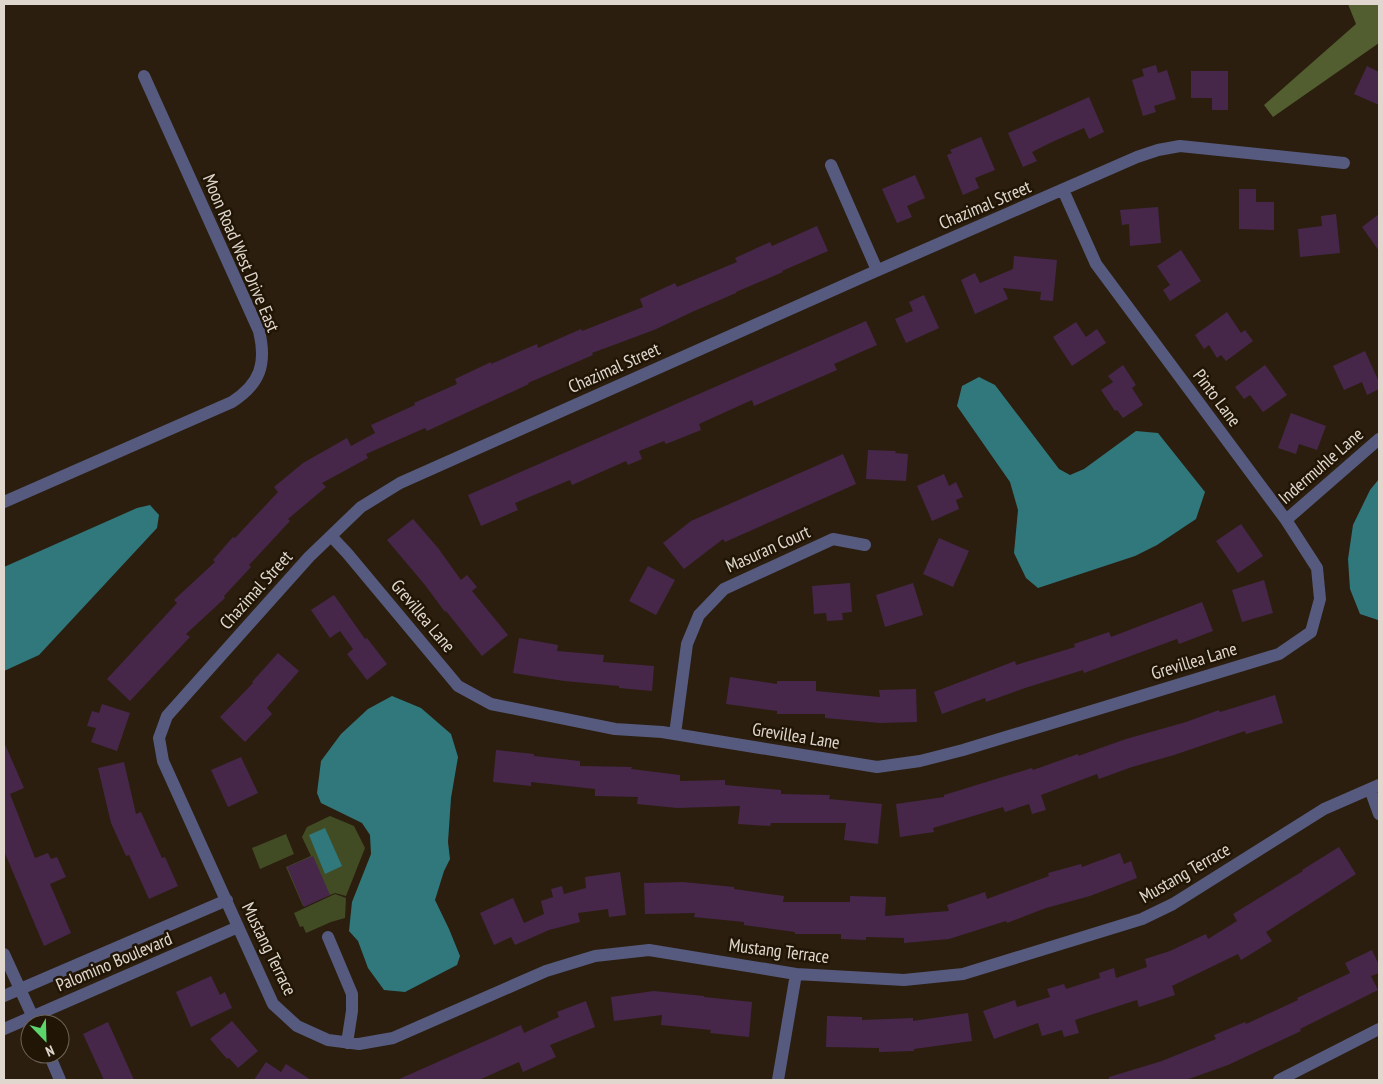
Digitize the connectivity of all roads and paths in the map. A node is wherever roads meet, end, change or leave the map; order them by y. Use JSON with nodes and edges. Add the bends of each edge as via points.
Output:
{"nodes":[{"id":1,"x":144,"y":76,"type":"dead end"},
{"id":2,"x":1344,"y":163,"type":"dead end"},
{"id":3,"x":830,"y":164,"type":"dead end"},
{"id":4,"x":1063,"y":190,"type":"junction"},
{"id":5,"x":878,"y":270,"type":"junction"},
{"id":6,"x":1379,"y":439,"type":"edge"},
{"id":7,"x":4,"y":502,"type":"edge"},
{"id":8,"x":1286,"y":520,"type":"junction"},
{"id":9,"x":331,"y":536,"type":"junction"},
{"id":10,"x":865,"y":545,"type":"dead end"},
{"id":11,"x":1310,"y":632,"type":"joint"},
{"id":12,"x":675,"y":734,"type":"junction"},
{"id":13,"x":1374,"y":787,"type":"edge"},
{"id":14,"x":1379,"y":814,"type":"edge"},
{"id":15,"x":226,"y":900,"type":"junction"},
{"id":16,"x":238,"y":927,"type":"junction"},
{"id":17,"x":328,"y":937,"type":"dead end"},
{"id":18,"x":4,"y":954,"type":"edge"},
{"id":19,"x":796,"y":974,"type":"junction"},
{"id":20,"x":20,"y":989,"type":"junction"},
{"id":21,"x":4,"y":996,"type":"edge"},
{"id":22,"x":31,"y":1014,"type":"edge"},
{"id":23,"x":47,"y":1014,"type":"edge"},
{"id":24,"x":20,"y":1024,"type":"edge"},
{"id":25,"x":4,"y":1028,"type":"edge"},
{"id":26,"x":1379,"y":1029,"type":"edge"},
{"id":27,"x":347,"y":1043,"type":"junction"},
{"id":28,"x":53,"y":1064,"type":"edge"},
{"id":29,"x":60,"y":1080,"type":"edge"},
{"id":30,"x":778,"y":1080,"type":"edge"},
{"id":31,"x":1279,"y":1080,"type":"edge"}],
"edges":[{"from":1,"to":7,"type":"street","name":"Moon Road West Drive East","via":[[258,331],[263,355],[261,364],[253,385],[232,402]]},
{"from":2,"to":4,"type":"street","name":"Chazimal Street","via":[[1180,146],[1136,157]]},
{"from":3,"to":5,"type":"street"},
{"from":4,"to":5,"type":"street","name":"Chazimal Street"},
{"from":4,"to":8,"type":"street","name":"Pinto Lane","via":[[1096,264]]},
{"from":5,"to":9,"type":"street","name":"Chazimal Street","via":[[400,483],[361,507]]},
{"from":6,"to":8,"type":"street","name":"Indermuhle Lane"},
{"from":8,"to":11,"type":"street","name":"Pinto Lane","via":[[1317,568],[1320,599]]},
{"from":9,"to":12,"type":"street","name":"Grevillea Lane","via":[[458,686],[491,704],[615,729]]},
{"from":9,"to":15,"type":"street","name":"Chazimal Street","via":[[167,716],[159,738],[163,761]]},
{"from":10,"to":12,"type":"street","name":"Masuran Court","via":[[833,539],[724,589],[699,615],[687,644]]},
{"from":11,"to":12,"type":"street","name":"Grevillea Lane","via":[[1279,654],[920,761],[877,767]]},
{"from":13,"to":14,"type":"street"},
{"from":13,"to":19,"type":"street","name":"Mustang Terrace","via":[[1324,808],[1173,904],[1142,918],[963,974],[904,980]]},
{"from":15,"to":16,"type":"street","name":"Mustang Terrace"},
{"from":15,"to":20,"type":"street","name":"Palomino Boulevard"},
{"from":16,"to":23,"type":"street","name":"Palomino Boulevard"},
{"from":16,"to":27,"type":"street","name":"Mustang Terrace","via":[[273,1004],[297,1026],[328,1040]]},
{"from":17,"to":27,"type":"street","via":[[352,994]]},
{"from":18,"to":20,"type":"street"},
{"from":19,"to":27,"type":"street","name":"Mustang Terrace","via":[[649,950],[595,956],[546,971],[393,1038]]},
{"from":19,"to":30,"type":"street"},
{"from":20,"to":21,"type":"street","name":"Palomino Boulevard"},
{"from":20,"to":22,"type":"street"},
{"from":24,"to":25,"type":"street","name":"Palomino Boulevard"},
{"from":26,"to":31,"type":"street"},
{"from":28,"to":29,"type":"street"}]}
